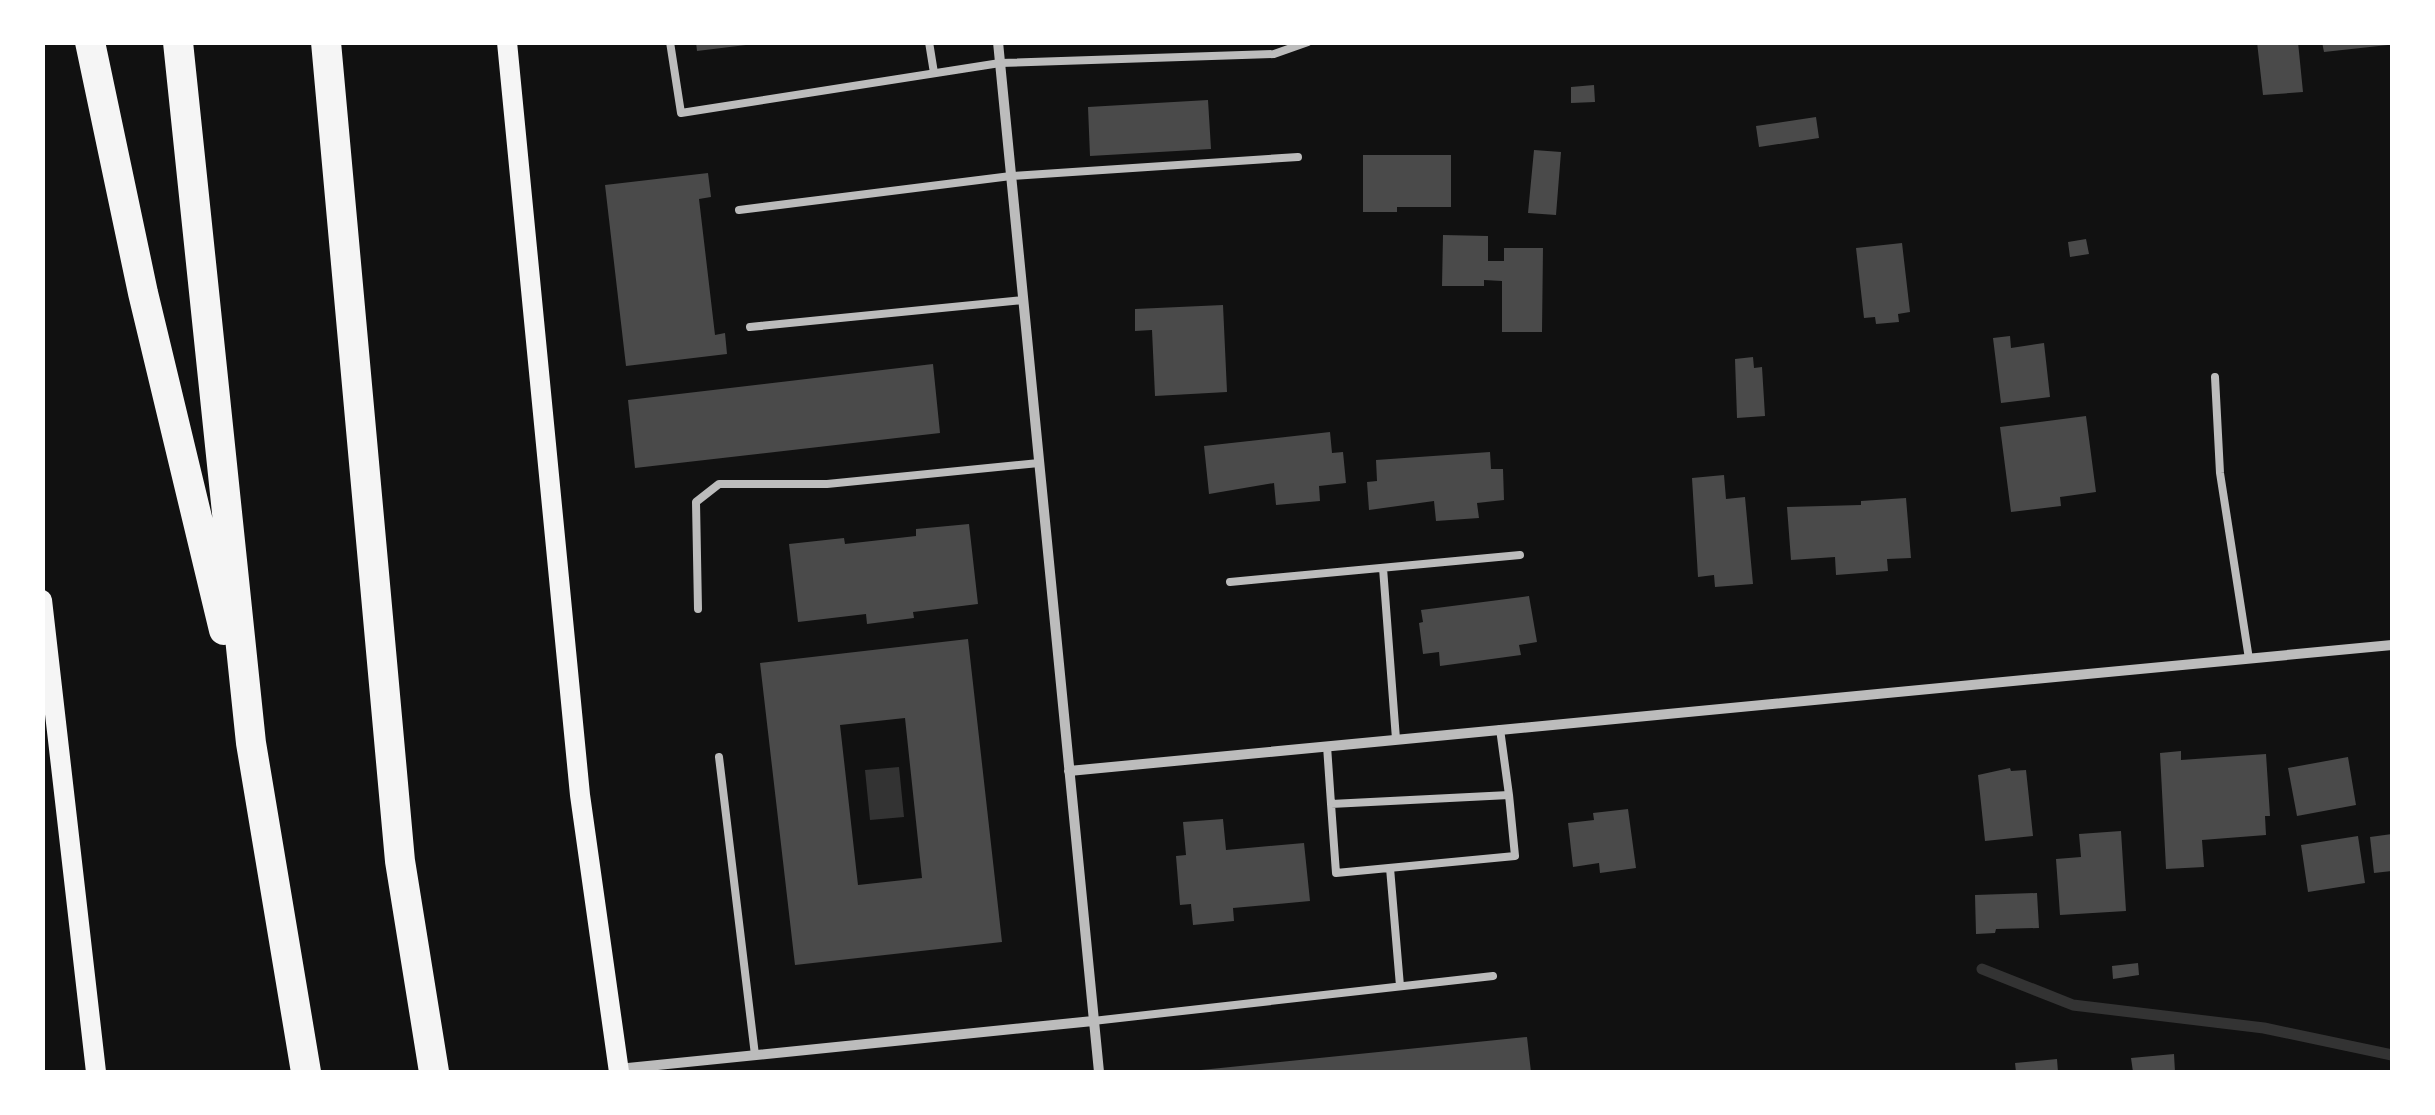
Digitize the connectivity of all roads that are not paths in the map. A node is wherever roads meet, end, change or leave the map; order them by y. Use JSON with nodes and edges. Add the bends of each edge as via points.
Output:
{"nodes":[{"id":1,"x":90,"y":42,"type":"edge"},
{"id":2,"x":178,"y":42,"type":"edge"},
{"id":3,"x":326,"y":42,"type":"edge"},
{"id":4,"x":506,"y":42,"type":"edge"},
{"id":5,"x":670,"y":42,"type":"edge"},
{"id":6,"x":929,"y":42,"type":"edge"},
{"id":7,"x":998,"y":42,"type":"edge"},
{"id":8,"x":1308,"y":42,"type":"edge"},
{"id":9,"x":1000,"y":63,"type":"junction"},
{"id":10,"x":934,"y":73,"type":"junction"},
{"id":11,"x":1298,"y":157,"type":"dead end"},
{"id":12,"x":1011,"y":176,"type":"junction"},
{"id":13,"x":739,"y":210,"type":"dead end"},
{"id":14,"x":1024,"y":300,"type":"junction"},
{"id":15,"x":750,"y":327,"type":"dead end"},
{"id":16,"x":2215,"y":377,"type":"dead end"},
{"id":17,"x":1039,"y":463,"type":"junction"},
{"id":18,"x":1520,"y":556,"type":"dead end"},
{"id":19,"x":1383,"y":568,"type":"junction"},
{"id":20,"x":1230,"y":582,"type":"dead end"},
{"id":21,"x":42,"y":600,"type":"edge"},
{"id":22,"x":698,"y":609,"type":"dead end"},
{"id":23,"x":2392,"y":645,"type":"edge"},
{"id":24,"x":2249,"y":659,"type":"junction"},
{"id":25,"x":1500,"y":729,"type":"junction"},
{"id":26,"x":1396,"y":740,"type":"junction"},
{"id":27,"x":251,"y":744,"type":"junction"},
{"id":28,"x":1326,"y":746,"type":"junction"},
{"id":29,"x":719,"y":757,"type":"dead end"},
{"id":30,"x":1070,"y":770,"type":"junction"},
{"id":31,"x":1509,"y":794,"type":"junction"},
{"id":32,"x":1332,"y":804,"type":"junction"},
{"id":33,"x":1390,"y":868,"type":"junction"},
{"id":34,"x":1493,"y":976,"type":"dead end"},
{"id":35,"x":1400,"y":986,"type":"junction"},
{"id":36,"x":1093,"y":1021,"type":"junction"},
{"id":37,"x":754,"y":1055,"type":"junction"},
{"id":38,"x":618,"y":1071,"type":"edge"},
{"id":39,"x":96,"y":1072,"type":"edge"},
{"id":40,"x":306,"y":1072,"type":"edge"},
{"id":41,"x":434,"y":1072,"type":"edge"},
{"id":42,"x":1098,"y":1072,"type":"edge"}],
"edges":[{"from":1,"to":27,"type":"highway"},
{"from":2,"to":27,"type":"highway"},
{"from":3,"to":41,"type":"highway","via":[[400,861]]},
{"from":4,"to":38,"type":"main road","via":[[580,795]]},
{"from":5,"to":10,"type":"lane","via":[[681,113]]},
{"from":6,"to":10,"type":"lane"},
{"from":7,"to":9,"type":"street"},
{"from":8,"to":9,"type":"lane","via":[[1274,54]]},
{"from":9,"to":10,"type":"lane"},
{"from":9,"to":12,"type":"street"},
{"from":11,"to":12,"type":"lane"},
{"from":12,"to":13,"type":"lane"},
{"from":12,"to":14,"type":"street"},
{"from":14,"to":15,"type":"lane"},
{"from":14,"to":17,"type":"street"},
{"from":16,"to":24,"type":"lane","via":[[2220,474]]},
{"from":17,"to":22,"type":"lane","via":[[828,484],[720,484],[696,502]]},
{"from":17,"to":30,"type":"street"},
{"from":18,"to":19,"type":"lane"},
{"from":19,"to":20,"type":"lane"},
{"from":19,"to":26,"type":"lane"},
{"from":21,"to":39,"type":"main road"},
{"from":23,"to":24,"type":"street"},
{"from":24,"to":25,"type":"street"},
{"from":25,"to":26,"type":"street"},
{"from":25,"to":31,"type":"lane"},
{"from":26,"to":28,"type":"street"},
{"from":27,"to":40,"type":"highway"},
{"from":28,"to":30,"type":"street"},
{"from":28,"to":32,"type":"lane"},
{"from":29,"to":37,"type":"lane"},
{"from":30,"to":36,"type":"street"},
{"from":31,"to":32,"type":"lane"},
{"from":31,"to":33,"type":"lane","via":[[1515,856]]},
{"from":32,"to":33,"type":"lane","via":[[1336,873]]},
{"from":33,"to":35,"type":"lane"},
{"from":34,"to":35,"type":"lane"},
{"from":35,"to":36,"type":"lane"},
{"from":36,"to":37,"type":"street"},
{"from":36,"to":42,"type":"street"},
{"from":37,"to":38,"type":"street"}]}
